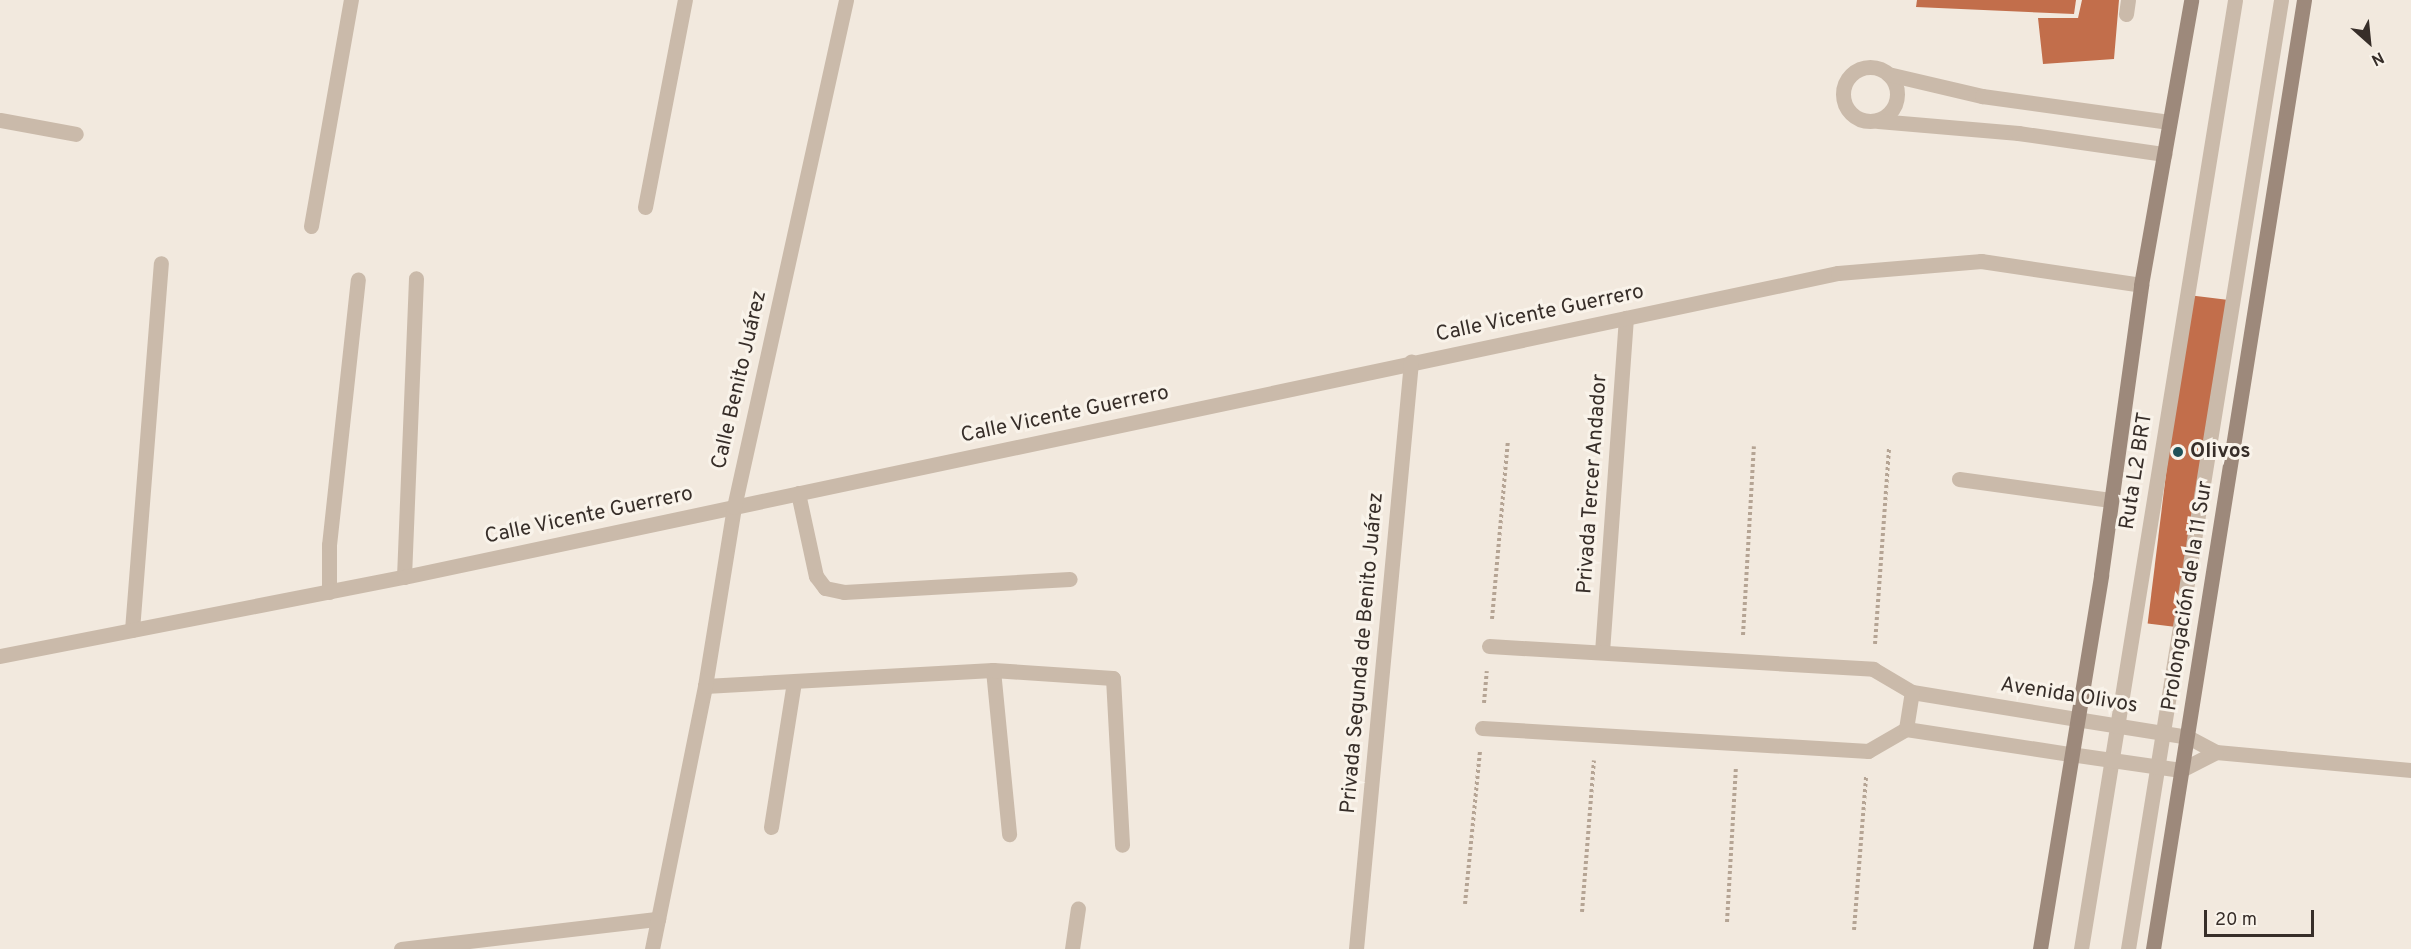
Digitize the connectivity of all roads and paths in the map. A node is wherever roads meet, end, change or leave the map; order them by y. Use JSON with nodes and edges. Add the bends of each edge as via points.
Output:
{"nodes":[{"id":1,"x":351,"y":0,"type":"edge"},
{"id":2,"x":685,"y":0,"type":"edge"},
{"id":3,"x":846,"y":0,"type":"edge"},
{"id":4,"x":2190,"y":0,"type":"edge"},
{"id":5,"x":2235,"y":0,"type":"edge"},
{"id":6,"x":2281,"y":0,"type":"edge"},
{"id":7,"x":2304,"y":0,"type":"edge"},
{"id":8,"x":1888,"y":74,"type":"junction"},
{"id":9,"x":0,"y":120,"type":"edge"},
{"id":10,"x":1878,"y":121,"type":"junction"},
{"id":11,"x":2169,"y":122,"type":"junction"},
{"id":12,"x":76,"y":134,"type":"dead end"},
{"id":13,"x":2164,"y":154,"type":"junction"},
{"id":14,"x":645,"y":207,"type":"dead end"},
{"id":15,"x":311,"y":226,"type":"dead end"},
{"id":16,"x":161,"y":263,"type":"dead end"},
{"id":17,"x":416,"y":278,"type":"dead end"},
{"id":18,"x":358,"y":280,"type":"dead end"},
{"id":19,"x":2141,"y":285,"type":"junction"},
{"id":20,"x":1626,"y":318,"type":"junction"},
{"id":21,"x":1411,"y":362,"type":"junction"},
{"id":22,"x":1754,"y":446,"type":"dead end"},
{"id":23,"x":1889,"y":449,"type":"dead end"},
{"id":24,"x":1959,"y":479,"type":"dead end"},
{"id":25,"x":798,"y":493,"type":"junction"},
{"id":26,"x":2111,"y":500,"type":"junction"},
{"id":27,"x":734,"y":507,"type":"junction"},
{"id":28,"x":404,"y":577,"type":"junction"},
{"id":29,"x":1070,"y":579,"type":"dead end"},
{"id":30,"x":329,"y":591,"type":"junction"},
{"id":31,"x":132,"y":630,"type":"junction"},
{"id":32,"x":1489,"y":645,"type":"dead end"},
{"id":33,"x":1602,"y":652,"type":"junction"},
{"id":34,"x":0,"y":656,"type":"edge"},
{"id":35,"x":1741,"y":660,"type":"junction"},
{"id":36,"x":1873,"y":669,"type":"junction"},
{"id":37,"x":993,"y":670,"type":"junction"},
{"id":38,"x":794,"y":682,"type":"junction"},
{"id":39,"x":705,"y":686,"type":"junction"},
{"id":40,"x":1912,"y":692,"type":"junction"},
{"id":41,"x":2076,"y":719,"type":"junction"},
{"id":42,"x":2118,"y":725,"type":"junction"},
{"id":43,"x":1482,"y":728,"type":"dead end"},
{"id":44,"x":1906,"y":729,"type":"junction"},
{"id":45,"x":2164,"y":733,"type":"junction"},
{"id":46,"x":1596,"y":735,"type":"junction"},
{"id":47,"x":2188,"y":737,"type":"junction"},
{"id":48,"x":1738,"y":743,"type":"junction"},
{"id":49,"x":1868,"y":751,"type":"junction"},
{"id":50,"x":2216,"y":752,"type":"junction"},
{"id":51,"x":2070,"y":754,"type":"junction"},
{"id":52,"x":2112,"y":760,"type":"junction"},
{"id":53,"x":2160,"y":767,"type":"junction"},
{"id":54,"x":2181,"y":770,"type":"junction"},
{"id":55,"x":2411,"y":770,"type":"edge"},
{"id":56,"x":771,"y":827,"type":"dead end"},
{"id":57,"x":1009,"y":834,"type":"dead end"},
{"id":58,"x":1122,"y":845,"type":"dead end"},
{"id":59,"x":1078,"y":908,"type":"dead end"},
{"id":60,"x":1582,"y":912,"type":"dead end"},
{"id":61,"x":658,"y":919,"type":"junction"},
{"id":62,"x":1727,"y":922,"type":"dead end"},
{"id":63,"x":1854,"y":930,"type":"dead end"},
{"id":64,"x":401,"y":949,"type":"edge"},
{"id":65,"x":652,"y":949,"type":"edge"},
{"id":66,"x":1072,"y":949,"type":"edge"},
{"id":67,"x":1356,"y":949,"type":"edge"},
{"id":68,"x":2040,"y":949,"type":"edge"},
{"id":69,"x":2081,"y":949,"type":"edge"},
{"id":70,"x":2128,"y":949,"type":"edge"},
{"id":71,"x":2153,"y":949,"type":"edge"}],
"edges":[{"from":1,"to":15,"type":"street"},
{"from":2,"to":14,"type":"street"},
{"from":3,"to":27,"type":"street","name":"Calle Benito Juárez"},
{"from":4,"to":11,"type":"main road"},
{"from":5,"to":42,"type":"street","name":"Ruta L2 BRT"},
{"from":6,"to":45,"type":"street"},
{"from":7,"to":47,"type":"main road","name":"Prolongación de la 11 Sur"},
{"from":8,"to":10,"type":"street","via":[[1895,84],[1895,106]]},
{"from":8,"to":10,"type":"street","via":[[1865,68],[1853,73],[1844,89],[1845,107],[1854,117]]},
{"from":8,"to":11,"type":"street","via":[[1982,96]]},
{"from":9,"to":12,"type":"street"},
{"from":10,"to":13,"type":"street","via":[[2018,133]]},
{"from":11,"to":13,"type":"main road"},
{"from":13,"to":19,"type":"main road"},
{"from":16,"to":31,"type":"street"},
{"from":17,"to":28,"type":"street"},
{"from":18,"to":30,"type":"street","via":[[328,545]]},
{"from":19,"to":20,"type":"street","name":"Calle Vicente Guerrero","via":[[1981,261],[1911,264],[1838,273]]},
{"from":19,"to":26,"type":"main road"},
{"from":20,"to":21,"type":"street","name":"Calle Vicente Guerrero"},
{"from":20,"to":33,"type":"street","name":"Privada Tercer Andador"},
{"from":21,"to":25,"type":"street","name":"Calle Vicente Guerrero"},
{"from":21,"to":67,"type":"street","name":"Privada Segunda de Benito Juárez"},
{"from":22,"to":35,"type":"path"},
{"from":23,"to":36,"type":"path"},
{"from":24,"to":26,"type":"street"},
{"from":25,"to":27,"type":"street","name":"Calle Vicente Guerrero"},
{"from":25,"to":29,"type":"street","via":[[816,576],[825,588],[844,592]]},
{"from":26,"to":41,"type":"main road"},
{"from":27,"to":28,"type":"street","name":"Calle Vicente Guerrero"},
{"from":27,"to":39,"type":"street","name":"Calle Benito Juárez"},
{"from":28,"to":30,"type":"street","name":"Calle Vicente Guerrero"},
{"from":30,"to":31,"type":"street","name":"Calle Vicente Guerrero"},
{"from":31,"to":34,"type":"street","name":"Calle Vicente Guerrero"},
{"from":32,"to":33,"type":"street"},
{"from":33,"to":35,"type":"street"},
{"from":35,"to":36,"type":"street"},
{"from":36,"to":40,"type":"street"},
{"from":37,"to":38,"type":"street"},
{"from":37,"to":57,"type":"street"},
{"from":37,"to":58,"type":"street","via":[[1113,678]]},
{"from":38,"to":39,"type":"street"},
{"from":38,"to":56,"type":"street"},
{"from":39,"to":61,"type":"street","name":"Calle Benito Juárez"},
{"from":40,"to":41,"type":"street","name":"Avenida Olivos"},
{"from":40,"to":44,"type":"street"},
{"from":41,"to":42,"type":"street","name":"Avenida Olivos"},
{"from":41,"to":51,"type":"main road"},
{"from":42,"to":45,"type":"street","name":"Avenida Olivos"},
{"from":42,"to":52,"type":"street","name":"Ruta L2 BRT"},
{"from":43,"to":46,"type":"street"},
{"from":44,"to":49,"type":"street"},
{"from":44,"to":51,"type":"street"},
{"from":45,"to":47,"type":"street","name":"Avenida Olivos"},
{"from":45,"to":53,"type":"street"},
{"from":46,"to":48,"type":"street"},
{"from":46,"to":60,"type":"path"},
{"from":47,"to":50,"type":"street","name":"Avenida Olivos"},
{"from":47,"to":54,"type":"main road","name":"Prolongación de la 11 Sur"},
{"from":48,"to":49,"type":"street"},
{"from":48,"to":62,"type":"path"},
{"from":49,"to":63,"type":"path"},
{"from":50,"to":54,"type":"street"},
{"from":50,"to":55,"type":"street","name":"Avenida Olivos"},
{"from":51,"to":52,"type":"street"},
{"from":51,"to":68,"type":"main road"},
{"from":52,"to":53,"type":"street"},
{"from":52,"to":69,"type":"street","name":"Ruta L2 BRT"},
{"from":53,"to":54,"type":"street"},
{"from":53,"to":70,"type":"street"},
{"from":54,"to":71,"type":"main road","name":"Prolongación de la 11 Sur"},
{"from":59,"to":66,"type":"street"},
{"from":61,"to":64,"type":"street"},
{"from":61,"to":65,"type":"street","name":"Calle Benito Juárez"}]}
